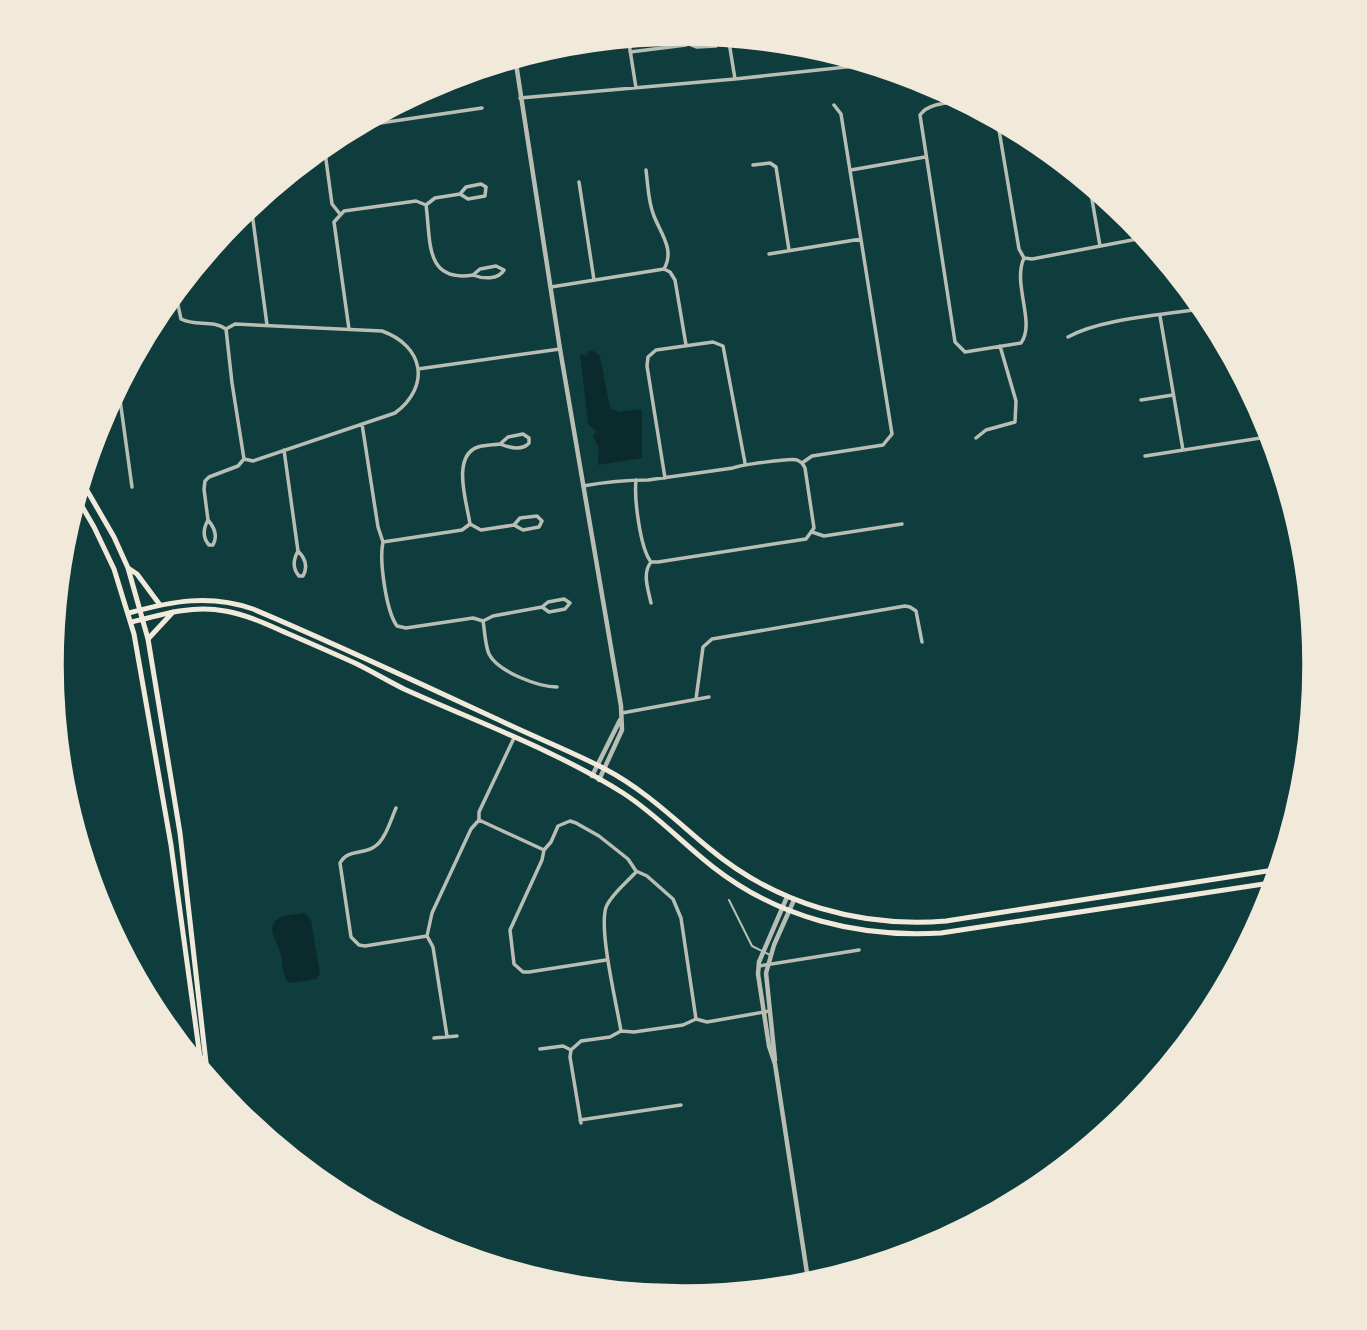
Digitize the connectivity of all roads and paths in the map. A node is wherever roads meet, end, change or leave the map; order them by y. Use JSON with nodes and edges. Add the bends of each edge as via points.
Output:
{"nodes":[{"id":1,"x":689,"y":44,"type":"joint"},
{"id":2,"x":629,"y":46,"type":"edge"},
{"id":3,"x":716,"y":46,"type":"dead end"},
{"id":4,"x":730,"y":46,"type":"edge"},
{"id":5,"x":630,"y":52,"type":"junction"},
{"id":6,"x":516,"y":67,"type":"edge"},
{"id":7,"x":849,"y":67,"type":"edge"},
{"id":8,"x":735,"y":79,"type":"junction"},
{"id":9,"x":636,"y":88,"type":"junction"},
{"id":10,"x":520,"y":98,"type":"junction"},
{"id":11,"x":948,"y":104,"type":"edge"},
{"id":12,"x":834,"y":105,"type":"dead end"},
{"id":13,"x":482,"y":108,"type":"dead end"},
{"id":14,"x":381,"y":123,"type":"edge"},
{"id":15,"x":999,"y":130,"type":"edge"},
{"id":16,"x":326,"y":157,"type":"edge"},
{"id":17,"x":925,"y":158,"type":"junction"},
{"id":18,"x":753,"y":165,"type":"dead end"},
{"id":19,"x":646,"y":170,"type":"dead end"},
{"id":20,"x":850,"y":170,"type":"junction"},
{"id":21,"x":579,"y":182,"type":"dead end"},
{"id":22,"x":460,"y":194,"type":"junction"},
{"id":23,"x":1091,"y":197,"type":"edge"},
{"id":24,"x":426,"y":205,"type":"junction"},
{"id":25,"x":340,"y":214,"type":"junction"},
{"id":26,"x":252,"y":219,"type":"edge"},
{"id":27,"x":861,"y":239,"type":"junction"},
{"id":28,"x":1136,"y":239,"type":"edge"},
{"id":29,"x":1100,"y":246,"type":"junction"},
{"id":30,"x":789,"y":250,"type":"junction"},
{"id":31,"x":769,"y":254,"type":"dead end"},
{"id":32,"x":1024,"y":258,"type":"junction"},
{"id":33,"x":664,"y":269,"type":"junction"},
{"id":34,"x":473,"y":275,"type":"junction"},
{"id":35,"x":594,"y":280,"type":"junction"},
{"id":36,"x":550,"y":287,"type":"junction"},
{"id":37,"x":178,"y":305,"type":"edge"},
{"id":38,"x":1193,"y":310,"type":"edge"},
{"id":39,"x":1160,"y":316,"type":"junction"},
{"id":40,"x":267,"y":325,"type":"junction"},
{"id":41,"x":349,"y":328,"type":"junction"},
{"id":42,"x":226,"y":329,"type":"junction"},
{"id":43,"x":1068,"y":337,"type":"dead end"},
{"id":44,"x":686,"y":346,"type":"junction"},
{"id":45,"x":1000,"y":346,"type":"junction"},
{"id":46,"x":560,"y":349,"type":"junction"},
{"id":47,"x":418,"y":369,"type":"junction"},
{"id":48,"x":1172,"y":395,"type":"junction"},
{"id":49,"x":1141,"y":400,"type":"dead end"},
{"id":50,"x":120,"y":403,"type":"edge"},
{"id":51,"x":362,"y":424,"type":"junction"},
{"id":52,"x":976,"y":438,"type":"dead end"},
{"id":53,"x":1261,"y":438,"type":"edge"},
{"id":54,"x":500,"y":444,"type":"junction"},
{"id":55,"x":284,"y":450,"type":"junction"},
{"id":56,"x":1183,"y":450,"type":"junction"},
{"id":57,"x":1145,"y":456,"type":"dead end"},
{"id":58,"x":244,"y":459,"type":"junction"},
{"id":59,"x":746,"y":463,"type":"junction"},
{"id":60,"x":802,"y":463,"type":"junction"},
{"id":61,"x":665,"y":478,"type":"junction"},
{"id":62,"x":636,"y":480,"type":"junction"},
{"id":63,"x":583,"y":486,"type":"junction"},
{"id":64,"x":132,"y":487,"type":"dead end"},
{"id":65,"x":87,"y":491,"type":"edge"},
{"id":66,"x":82,"y":507,"type":"edge"},
{"id":67,"x":208,"y":520,"type":"junction"},
{"id":68,"x":470,"y":524,"type":"junction"},
{"id":69,"x":902,"y":524,"type":"dead end"},
{"id":70,"x":514,"y":525,"type":"junction"},
{"id":71,"x":812,"y":533,"type":"junction"},
{"id":72,"x":383,"y":542,"type":"junction"},
{"id":73,"x":298,"y":551,"type":"junction"},
{"id":74,"x":651,"y":562,"type":"junction"},
{"id":75,"x":128,"y":568,"type":"junction"},
{"id":76,"x":651,"y":603,"type":"dead end"},
{"id":77,"x":160,"y":605,"type":"junction"},
{"id":78,"x":542,"y":607,"type":"junction"},
{"id":79,"x":142,"y":610,"type":"junction"},
{"id":80,"x":173,"y":612,"type":"junction"},
{"id":81,"x":130,"y":614,"type":"junction"},
{"id":82,"x":144,"y":619,"type":"junction"},
{"id":83,"x":484,"y":621,"type":"junction"},
{"id":84,"x":132,"y":622,"type":"junction"},
{"id":85,"x":148,"y":639,"type":"junction"},
{"id":86,"x":922,"y":642,"type":"dead end"},
{"id":87,"x":557,"y":687,"type":"dead end"},
{"id":88,"x":709,"y":697,"type":"dead end"},
{"id":89,"x":696,"y":699,"type":"junction"},
{"id":90,"x":621,"y":716,"type":"junction"},
{"id":91,"x":514,"y":738,"type":"junction"},
{"id":92,"x":598,"y":765,"type":"junction"},
{"id":93,"x":605,"y":769,"type":"junction"},
{"id":94,"x":592,"y":776,"type":"junction"},
{"id":95,"x":599,"y":780,"type":"junction"},
{"id":96,"x":396,"y":808,"type":"dead end"},
{"id":97,"x":479,"y":820,"type":"junction"},
{"id":98,"x":544,"y":850,"type":"junction"},
{"id":99,"x":636,"y":871,"type":"junction"},
{"id":100,"x":1270,"y":871,"type":"edge"},
{"id":101,"x":1265,"y":884,"type":"edge"},
{"id":102,"x":787,"y":897,"type":"junction"},
{"id":103,"x":729,"y":900,"type":"dead end"},
{"id":104,"x":794,"y":900,"type":"junction"},
{"id":105,"x":782,"y":908,"type":"junction"},
{"id":106,"x":789,"y":911,"type":"junction"},
{"id":107,"x":427,"y":936,"type":"junction"},
{"id":108,"x":859,"y":950,"type":"dead end"},
{"id":109,"x":763,"y":952,"type":"junction"},
{"id":110,"x":770,"y":955,"type":"junction"},
{"id":111,"x":606,"y":960,"type":"junction"},
{"id":112,"x":768,"y":964,"type":"junction"},
{"id":113,"x":759,"y":966,"type":"junction"},
{"id":114,"x":767,"y":1012,"type":"junction"},
{"id":115,"x":696,"y":1018,"type":"junction"},
{"id":116,"x":621,"y":1031,"type":"junction"},
{"id":117,"x":447,"y":1036,"type":"junction"},
{"id":118,"x":457,"y":1036,"type":"dead end"},
{"id":119,"x":434,"y":1038,"type":"dead end"},
{"id":120,"x":540,"y":1049,"type":"dead end"},
{"id":121,"x":571,"y":1050,"type":"junction"},
{"id":122,"x":200,"y":1054,"type":"edge"},
{"id":123,"x":206,"y":1062,"type":"edge"},
{"id":124,"x":681,"y":1105,"type":"dead end"},
{"id":125,"x":806,"y":1274,"type":"edge"}],
"edges":[{"from":1,"to":3,"type":"street"},
{"from":1,"to":5,"type":"street"},
{"from":2,"to":5,"type":"street"},
{"from":4,"to":8,"type":"street"},
{"from":5,"to":9,"type":"street"},
{"from":6,"to":10,"type":"street"},
{"from":7,"to":8,"type":"street"},
{"from":8,"to":9,"type":"street"},
{"from":9,"to":10,"type":"street"},
{"from":10,"to":36,"type":"street"},
{"from":11,"to":17,"type":"street","via":[[932,106],[920,116]]},
{"from":12,"to":20,"type":"street","via":[[841,114]]},
{"from":13,"to":14,"type":"street"},
{"from":15,"to":32,"type":"street"},
{"from":16,"to":25,"type":"street","via":[[332,204]]},
{"from":17,"to":20,"type":"street"},
{"from":17,"to":45,"type":"street","via":[[955,342],[965,352]]},
{"from":18,"to":30,"type":"street","via":[[776,167]]},
{"from":19,"to":33,"type":"street","via":[[653,214],[669,256]]},
{"from":20,"to":27,"type":"street"},
{"from":21,"to":35,"type":"street"},
{"from":22,"to":22,"type":"street","via":[[466,187],[481,184],[488,191],[485,196],[468,199]]},
{"from":22,"to":24,"type":"street","via":[[435,198]]},
{"from":23,"to":29,"type":"street"},
{"from":24,"to":25,"type":"street","via":[[416,201]]},
{"from":24,"to":34,"type":"street","via":[[438,267],[450,276]]},
{"from":25,"to":41,"type":"street","via":[[334,222]]},
{"from":26,"to":40,"type":"street"},
{"from":27,"to":30,"type":"street"},
{"from":27,"to":60,"type":"street","via":[[892,434],[883,445],[812,456]]},
{"from":28,"to":29,"type":"street"},
{"from":29,"to":32,"type":"street"},
{"from":30,"to":31,"type":"street"},
{"from":32,"to":45,"type":"street","via":[[1020,279],[1027,332],[1021,343]]},
{"from":33,"to":35,"type":"street"},
{"from":33,"to":44,"type":"street","via":[[675,280]]},
{"from":34,"to":34,"type":"street","via":[[496,266],[504,270],[498,276]]},
{"from":35,"to":36,"type":"street"},
{"from":36,"to":46,"type":"street"},
{"from":37,"to":42,"type":"street","via":[[181,319],[217,323]]},
{"from":38,"to":39,"type":"street"},
{"from":39,"to":43,"type":"street"},
{"from":39,"to":48,"type":"street"},
{"from":40,"to":41,"type":"street"},
{"from":40,"to":42,"type":"street","via":[[235,324]]},
{"from":41,"to":47,"type":"street","via":[[395,336],[411,349]]},
{"from":42,"to":58,"type":"street"},
{"from":44,"to":59,"type":"street","via":[[713,341],[726,349]]},
{"from":44,"to":61,"type":"street","via":[[656,350],[647,361]]},
{"from":45,"to":52,"type":"street","via":[[1016,401],[1015,422],[986,430]]},
{"from":46,"to":47,"type":"street"},
{"from":46,"to":63,"type":"street"},
{"from":47,"to":51,"type":"street","via":[[417,387],[405,405]]},
{"from":48,"to":49,"type":"street"},
{"from":48,"to":56,"type":"street"},
{"from":50,"to":64,"type":"street"},
{"from":51,"to":55,"type":"street"},
{"from":51,"to":72,"type":"street"},
{"from":53,"to":56,"type":"street"},
{"from":54,"to":54,"type":"street","via":[[523,434],[529,438],[526,446],[511,449]]},
{"from":54,"to":68,"type":"street","via":[[478,447],[464,458]]},
{"from":55,"to":58,"type":"street","via":[[253,461]]},
{"from":55,"to":73,"type":"street"},
{"from":56,"to":57,"type":"street"},
{"from":58,"to":67,"type":"street","via":[[205,481]]},
{"from":59,"to":60,"type":"street","via":[[793,459]]},
{"from":59,"to":61,"type":"street"},
{"from":60,"to":71,"type":"street"},
{"from":61,"to":62,"type":"street"},
{"from":62,"to":63,"type":"street"},
{"from":62,"to":74,"type":"street","via":[[645,552]]},
{"from":63,"to":90,"type":"street"},
{"from":65,"to":75,"type":"main road"},
{"from":66,"to":81,"type":"main road","via":[[102,542]]},
{"from":67,"to":67,"type":"street","via":[[205,541],[213,545],[214,526]]},
{"from":68,"to":70,"type":"street","via":[[481,530]]},
{"from":68,"to":72,"type":"street","via":[[462,530]]},
{"from":69,"to":71,"type":"street","via":[[824,536]]},
{"from":70,"to":70,"type":"street","via":[[520,518],[537,516],[542,521],[539,527],[523,530]]},
{"from":71,"to":74,"type":"street","via":[[806,539]]},
{"from":72,"to":83,"type":"street","via":[[389,610],[397,626],[473,618]]},
{"from":73,"to":73,"type":"street","via":[[293,559],[295,572],[303,576],[304,557]]},
{"from":74,"to":76,"type":"street","via":[[646,573]]},
{"from":75,"to":77,"type":"main road"},
{"from":75,"to":79,"type":"main road"},
{"from":77,"to":79,"type":"main road"},
{"from":77,"to":92,"type":"main road","via":[[207,599],[253,609]]},
{"from":78,"to":78,"type":"street","via":[[564,599],[570,603],[565,609],[549,612]]},
{"from":78,"to":83,"type":"street","via":[[493,615]]},
{"from":79,"to":81,"type":"main road"},
{"from":79,"to":82,"type":"main road"},
{"from":80,"to":82,"type":"main road"},
{"from":80,"to":85,"type":"main road"},
{"from":80,"to":91,"type":"main road","via":[[211,609],[248,617]]},
{"from":81,"to":84,"type":"main road"},
{"from":82,"to":84,"type":"main road"},
{"from":82,"to":85,"type":"main road"},
{"from":83,"to":87,"type":"street","via":[[487,649],[496,664],[545,687]]},
{"from":84,"to":122,"type":"main road","via":[[171,845]]},
{"from":85,"to":123,"type":"main road","via":[[180,833]]},
{"from":86,"to":89,"type":"street","via":[[916,611],[910,607],[712,639],[704,647]]},
{"from":88,"to":89,"type":"street"},
{"from":89,"to":90,"type":"street"},
{"from":90,"to":92,"type":"street"},
{"from":90,"to":93,"type":"street","via":[[622,730]]},
{"from":91,"to":94,"type":"main road"},
{"from":91,"to":97,"type":"street"},
{"from":92,"to":93,"type":"main road"},
{"from":92,"to":94,"type":"street"},
{"from":93,"to":95,"type":"street"},
{"from":93,"to":102,"type":"main road","via":[[662,806],[733,867]]},
{"from":94,"to":95,"type":"main road"},
{"from":95,"to":105,"type":"main road","via":[[650,812],[716,869]]},
{"from":96,"to":107,"type":"street","via":[[379,844],[349,853],[340,863],[351,937],[365,946]]},
{"from":97,"to":98,"type":"street"},
{"from":97,"to":107,"type":"street","via":[[432,913]]},
{"from":98,"to":99,"type":"street","via":[[558,826],[570,821],[599,836]]},
{"from":98,"to":111,"type":"street","via":[[510,930],[514,964],[529,972]]},
{"from":99,"to":111,"type":"street","via":[[606,907]]},
{"from":99,"to":115,"type":"street","via":[[673,899],[679,910]]},
{"from":100,"to":104,"type":"main road","via":[[929,922],[862,918]]},
{"from":101,"to":106,"type":"main road","via":[[925,934],[858,930]]},
{"from":102,"to":104,"type":"main road"},
{"from":102,"to":105,"type":"street"},
{"from":103,"to":109,"type":"lane","via":[[752,946]]},
{"from":104,"to":106,"type":"street"},
{"from":105,"to":106,"type":"main road"},
{"from":105,"to":109,"type":"street"},
{"from":106,"to":110,"type":"street"},
{"from":107,"to":117,"type":"street","via":[[433,947]]},
{"from":108,"to":112,"type":"street"},
{"from":109,"to":110,"type":"lane"},
{"from":109,"to":113,"type":"street"},
{"from":110,"to":112,"type":"street"},
{"from":111,"to":116,"type":"street"},
{"from":112,"to":113,"type":"street"},
{"from":112,"to":114,"type":"street"},
{"from":113,"to":114,"type":"street"},
{"from":114,"to":115,"type":"street","via":[[707,1021]]},
{"from":114,"to":125,"type":"street"},
{"from":115,"to":116,"type":"street","via":[[683,1025]]},
{"from":116,"to":121,"type":"street","via":[[581,1041]]},
{"from":117,"to":118,"type":"street"},
{"from":117,"to":119,"type":"street"},
{"from":120,"to":121,"type":"street","via":[[563,1046]]},
{"from":121,"to":124,"type":"street","via":[[580,1122]]}]}
